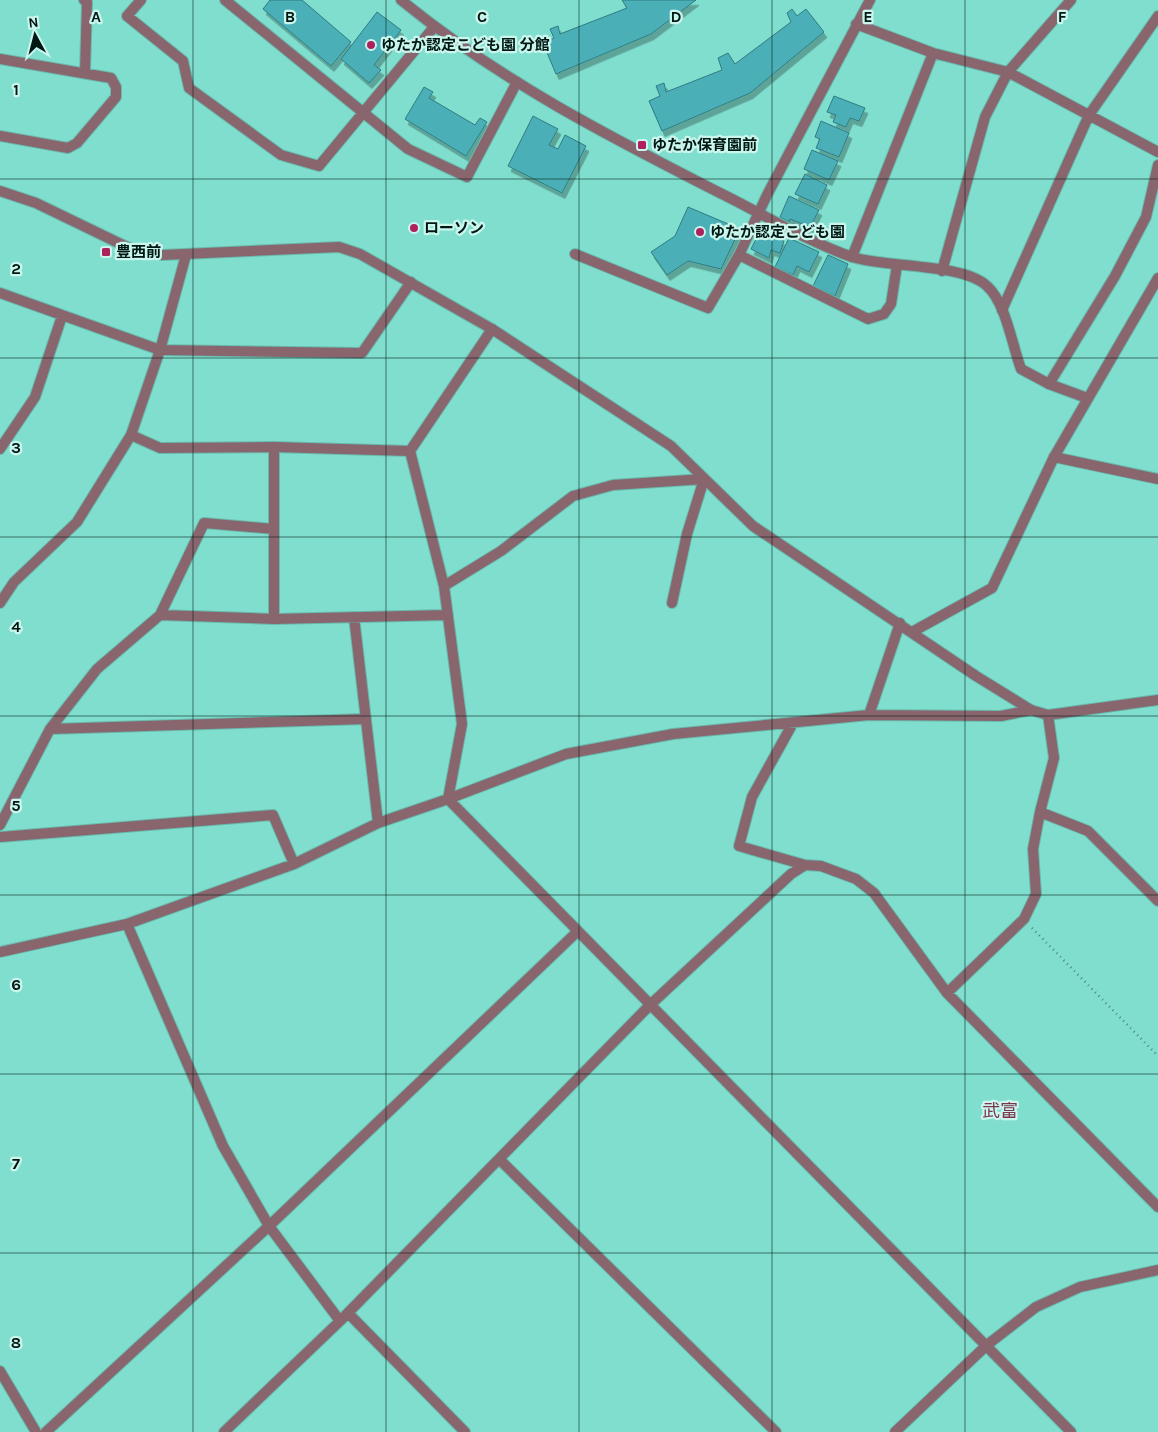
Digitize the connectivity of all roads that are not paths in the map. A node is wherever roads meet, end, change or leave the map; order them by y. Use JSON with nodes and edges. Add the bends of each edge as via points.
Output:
{"nodes":[{"id":1,"x":84,"y":0,"type":"edge"},
{"id":2,"x":141,"y":0,"type":"edge"},
{"id":3,"x":225,"y":0,"type":"edge"},
{"id":4,"x":401,"y":0,"type":"edge"},
{"id":5,"x":870,"y":0,"type":"edge"},
{"id":6,"x":1071,"y":0,"type":"edge"},
{"id":7,"x":1158,"y":16,"type":"edge"},
{"id":8,"x":856,"y":24,"type":"junction"},
{"id":9,"x":434,"y":27,"type":"junction"},
{"id":10,"x":933,"y":53,"type":"junction"},
{"id":11,"x":0,"y":58,"type":"edge"},
{"id":12,"x":1008,"y":72,"type":"junction"},
{"id":13,"x":85,"y":73,"type":"junction"},
{"id":14,"x":517,"y":82,"type":"junction"},
{"id":15,"x":363,"y":112,"type":"junction"},
{"id":16,"x":1089,"y":115,"type":"junction"},
{"id":17,"x":0,"y":136,"type":"edge"},
{"id":18,"x":1158,"y":152,"type":"edge"},
{"id":19,"x":1158,"y":165,"type":"edge"},
{"id":20,"x":0,"y":190,"type":"edge"},
{"id":21,"x":759,"y":212,"type":"junction"},
{"id":22,"x":575,"y":254,"type":"dead end"},
{"id":23,"x":186,"y":255,"type":"junction"},
{"id":24,"x":739,"y":255,"type":"junction"},
{"id":25,"x":852,"y":256,"type":"junction"},
{"id":26,"x":897,"y":265,"type":"junction"},
{"id":27,"x":942,"y":271,"type":"junction"},
{"id":28,"x":1158,"y":278,"type":"edge"},
{"id":29,"x":411,"y":282,"type":"junction"},
{"id":30,"x":0,"y":293,"type":"edge"},
{"id":31,"x":1002,"y":310,"type":"junction"},
{"id":32,"x":62,"y":316,"type":"junction"},
{"id":33,"x":492,"y":329,"type":"junction"},
{"id":34,"x":160,"y":350,"type":"junction"},
{"id":35,"x":1049,"y":384,"type":"junction"},
{"id":36,"x":1086,"y":398,"type":"junction"},
{"id":37,"x":131,"y":435,"type":"junction"},
{"id":38,"x":274,"y":447,"type":"junction"},
{"id":39,"x":0,"y":449,"type":"edge"},
{"id":40,"x":410,"y":451,"type":"junction"},
{"id":41,"x":1054,"y":456,"type":"junction"},
{"id":42,"x":704,"y":479,"type":"junction"},
{"id":43,"x":1158,"y":479,"type":"edge"},
{"id":44,"x":274,"y":529,"type":"junction"},
{"id":45,"x":444,"y":586,"type":"junction"},
{"id":46,"x":0,"y":603,"type":"edge"},
{"id":47,"x":672,"y":603,"type":"dead end"},
{"id":48,"x":160,"y":615,"type":"junction"},
{"id":49,"x":448,"y":615,"type":"junction"},
{"id":50,"x":354,"y":617,"type":"junction"},
{"id":51,"x":274,"y":619,"type":"junction"},
{"id":52,"x":900,"y":623,"type":"junction"},
{"id":53,"x":912,"y":632,"type":"junction"},
{"id":54,"x":1158,"y":700,"type":"edge"},
{"id":55,"x":1031,"y":710,"type":"junction"},
{"id":56,"x":868,"y":715,"type":"junction"},
{"id":57,"x":1048,"y":716,"type":"junction"},
{"id":58,"x":366,"y":718,"type":"junction"},
{"id":59,"x":794,"y":723,"type":"junction"},
{"id":60,"x":50,"y":729,"type":"junction"},
{"id":61,"x":448,"y":799,"type":"junction"},
{"id":62,"x":1040,"y":812,"type":"junction"},
{"id":63,"x":378,"y":823,"type":"junction"},
{"id":64,"x":0,"y":825,"type":"edge"},
{"id":65,"x":0,"y":837,"type":"edge"},
{"id":66,"x":294,"y":864,"type":"junction"},
{"id":67,"x":805,"y":865,"type":"junction"},
{"id":68,"x":1158,"y":901,"type":"edge"},
{"id":69,"x":127,"y":924,"type":"junction"},
{"id":70,"x":578,"y":931,"type":"junction"},
{"id":71,"x":0,"y":952,"type":"edge"},
{"id":72,"x":946,"y":993,"type":"junction"},
{"id":73,"x":650,"y":1005,"type":"junction"},
{"id":74,"x":499,"y":1159,"type":"junction"},
{"id":75,"x":1158,"y":1207,"type":"edge"},
{"id":76,"x":269,"y":1226,"type":"junction"},
{"id":77,"x":1158,"y":1270,"type":"edge"},
{"id":78,"x":348,"y":1313,"type":"junction"},
{"id":79,"x":340,"y":1321,"type":"junction"},
{"id":80,"x":988,"y":1346,"type":"junction"},
{"id":81,"x":0,"y":1371,"type":"edge"},
{"id":82,"x":36,"y":1432,"type":"edge"},
{"id":83,"x":46,"y":1432,"type":"edge"},
{"id":84,"x":224,"y":1432,"type":"edge"},
{"id":85,"x":465,"y":1432,"type":"edge"},
{"id":86,"x":776,"y":1432,"type":"edge"},
{"id":87,"x":895,"y":1432,"type":"edge"},
{"id":88,"x":1071,"y":1432,"type":"edge"}],
"edges":[{"from":1,"to":13,"type":"street","via":[[87,2]]},
{"from":2,"to":15,"type":"street","via":[[127,16],[183,61],[189,88],[281,155],[319,166]]},
{"from":3,"to":15,"type":"street"},
{"from":4,"to":9,"type":"street"},
{"from":5,"to":8,"type":"street"},
{"from":6,"to":12,"type":"street"},
{"from":7,"to":16,"type":"street"},
{"from":8,"to":10,"type":"street"},
{"from":8,"to":21,"type":"street"},
{"from":9,"to":14,"type":"street"},
{"from":9,"to":15,"type":"street"},
{"from":10,"to":12,"type":"street"},
{"from":10,"to":25,"type":"street"},
{"from":11,"to":13,"type":"street"},
{"from":12,"to":16,"type":"street"},
{"from":12,"to":27,"type":"street","via":[[985,118]]},
{"from":13,"to":17,"type":"street","via":[[111,78],[116,87],[116,97],[78,142],[68,148]]},
{"from":14,"to":15,"type":"street","via":[[466,177],[408,149]]},
{"from":14,"to":21,"type":"street","via":[[595,130]]},
{"from":16,"to":18,"type":"street"},
{"from":16,"to":31,"type":"street"},
{"from":19,"to":35,"type":"street","via":[[1146,218]]},
{"from":20,"to":23,"type":"street","via":[[36,203],[127,247],[162,255]]},
{"from":21,"to":24,"type":"street"},
{"from":21,"to":25,"type":"street","via":[[797,233]]},
{"from":22,"to":24,"type":"street","via":[[708,308]]},
{"from":23,"to":29,"type":"street","via":[[339,247],[360,254]]},
{"from":23,"to":34,"type":"street"},
{"from":24,"to":26,"type":"street","via":[[868,319],[884,314],[891,304]]},
{"from":25,"to":26,"type":"street"},
{"from":26,"to":27,"type":"street"},
{"from":27,"to":31,"type":"street","via":[[966,274],[987,286]]},
{"from":28,"to":36,"type":"street"},
{"from":29,"to":33,"type":"street"},
{"from":29,"to":34,"type":"street","via":[[362,353]]},
{"from":30,"to":32,"type":"street"},
{"from":31,"to":35,"type":"street","via":[[1021,369]]},
{"from":32,"to":34,"type":"street"},
{"from":32,"to":39,"type":"street","via":[[35,397]]},
{"from":33,"to":40,"type":"street"},
{"from":33,"to":42,"type":"street","via":[[671,446]]},
{"from":34,"to":37,"type":"street"},
{"from":35,"to":36,"type":"street"},
{"from":36,"to":41,"type":"street"},
{"from":37,"to":38,"type":"street","via":[[160,448]]},
{"from":37,"to":46,"type":"street","via":[[77,522],[14,582]]},
{"from":38,"to":40,"type":"street"},
{"from":38,"to":44,"type":"street"},
{"from":40,"to":45,"type":"street"},
{"from":41,"to":43,"type":"street"},
{"from":41,"to":53,"type":"street","via":[[992,588]]},
{"from":42,"to":45,"type":"street","via":[[613,485],[573,496],[501,551]]},
{"from":42,"to":47,"type":"street","via":[[686,534]]},
{"from":42,"to":52,"type":"street","via":[[753,526]]},
{"from":44,"to":48,"type":"street","via":[[204,523]]},
{"from":44,"to":51,"type":"street"},
{"from":45,"to":49,"type":"street"},
{"from":48,"to":51,"type":"street"},
{"from":48,"to":60,"type":"street","via":[[97,669]]},
{"from":49,"to":50,"type":"street"},
{"from":49,"to":61,"type":"street","via":[[462,724]]},
{"from":50,"to":51,"type":"street"},
{"from":50,"to":58,"type":"street"},
{"from":52,"to":53,"type":"street"},
{"from":52,"to":56,"type":"street"},
{"from":53,"to":55,"type":"street"},
{"from":54,"to":57,"type":"street"},
{"from":55,"to":56,"type":"street","via":[[1001,716]]},
{"from":55,"to":57,"type":"street"},
{"from":56,"to":59,"type":"street"},
{"from":57,"to":62,"type":"street","via":[[1054,758]]},
{"from":58,"to":60,"type":"street"},
{"from":58,"to":63,"type":"street"},
{"from":59,"to":61,"type":"street","via":[[673,734],[566,754]]},
{"from":59,"to":67,"type":"street","via":[[752,797],[739,846]]},
{"from":60,"to":64,"type":"street"},
{"from":61,"to":63,"type":"street"},
{"from":61,"to":70,"type":"street"},
{"from":62,"to":68,"type":"street","via":[[1088,831]]},
{"from":62,"to":72,"type":"street","via":[[1033,849],[1036,894],[1024,919]]},
{"from":63,"to":66,"type":"street"},
{"from":65,"to":66,"type":"street","via":[[273,815]]},
{"from":66,"to":69,"type":"street"},
{"from":67,"to":72,"type":"street","via":[[821,866],[856,879],[874,893]]},
{"from":67,"to":73,"type":"street","via":[[791,874]]},
{"from":69,"to":71,"type":"street"},
{"from":69,"to":76,"type":"street","via":[[223,1146]]},
{"from":70,"to":73,"type":"street"},
{"from":70,"to":76,"type":"street"},
{"from":72,"to":75,"type":"street"},
{"from":73,"to":74,"type":"street"},
{"from":73,"to":80,"type":"street"},
{"from":74,"to":78,"type":"street"},
{"from":74,"to":86,"type":"street"},
{"from":76,"to":79,"type":"street"},
{"from":76,"to":83,"type":"street"},
{"from":77,"to":80,"type":"street","via":[[1080,1287],[1036,1307]]},
{"from":78,"to":79,"type":"street"},
{"from":78,"to":85,"type":"street"},
{"from":79,"to":84,"type":"street"},
{"from":80,"to":87,"type":"street"},
{"from":80,"to":88,"type":"street"},
{"from":81,"to":82,"type":"street"}]}
